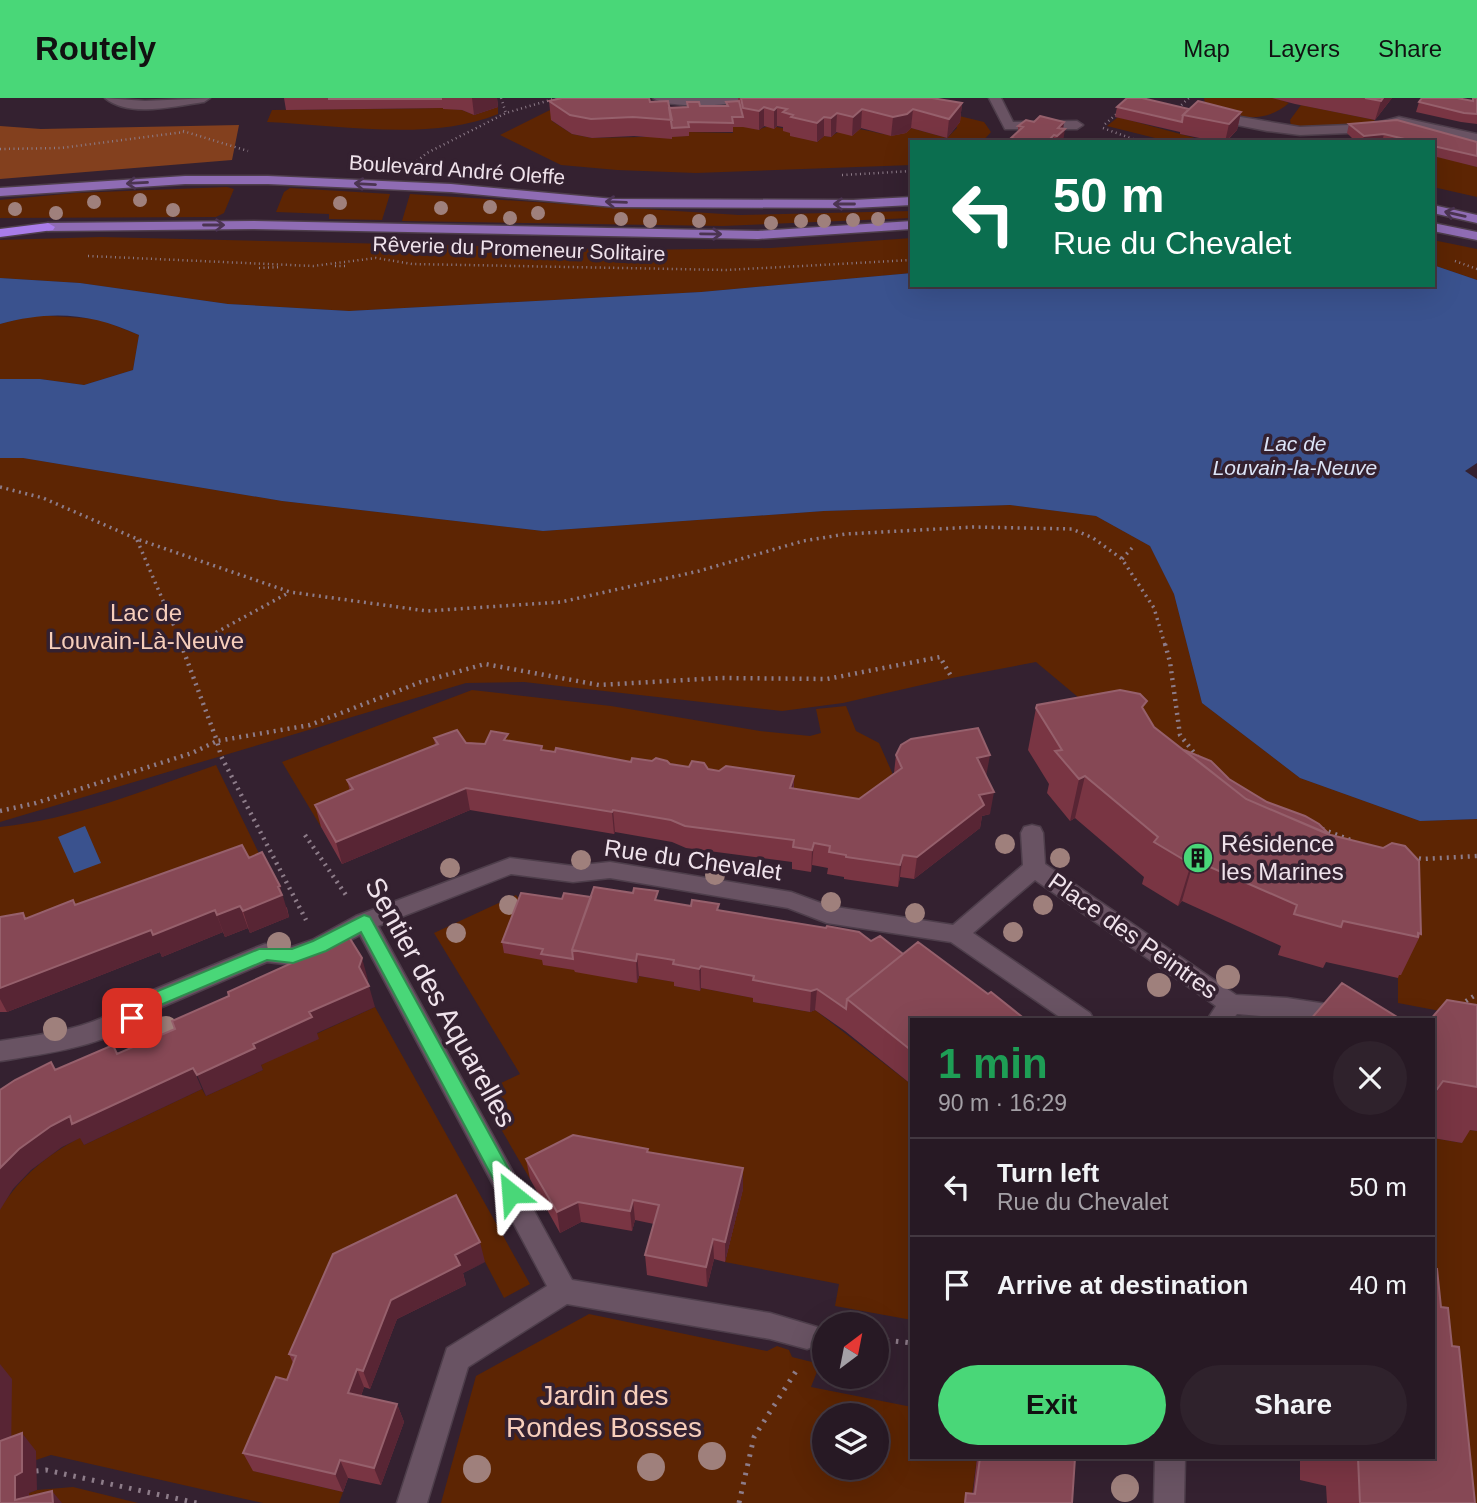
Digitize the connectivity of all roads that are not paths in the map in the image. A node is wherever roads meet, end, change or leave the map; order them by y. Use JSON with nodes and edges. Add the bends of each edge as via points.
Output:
{"nodes":[{"id":1,"x":111,"y":98,"type":"edge"},
{"id":2,"x":204,"y":98,"type":"edge"},
{"id":3,"x":659,"y":98,"type":"edge"},
{"id":4,"x":740,"y":98,"type":"edge"},
{"id":5,"x":995,"y":98,"type":"edge"},
{"id":6,"x":1178,"y":108,"type":"edge"},
{"id":7,"x":1077,"y":125,"type":"dead end"},
{"id":8,"x":1477,"y":138,"type":"edge"},
{"id":9,"x":0,"y":192,"type":"edge"},
{"id":10,"x":910,"y":201,"type":"edge"},
{"id":11,"x":1435,"y":209,"type":"edge"},
{"id":12,"x":1477,"y":219,"type":"edge"},
{"id":13,"x":0,"y":225,"type":"edge"},
{"id":14,"x":910,"y":225,"type":"edge"},
{"id":15,"x":48,"y":227,"type":"junction"},
{"id":16,"x":1435,"y":227,"type":"edge"},
{"id":17,"x":0,"y":233,"type":"edge"},
{"id":18,"x":1477,"y":236,"type":"edge"},
{"id":19,"x":1032,"y":832,"type":"dead end"},
{"id":20,"x":1034,"y":868,"type":"junction"},
{"id":21,"x":364,"y":922,"type":"junction"},
{"id":22,"x":957,"y":934,"type":"junction"},
{"id":23,"x":1225,"y":1012,"type":"edge"},
{"id":24,"x":1079,"y":1018,"type":"edge"},
{"id":25,"x":1353,"y":1018,"type":"edge"},
{"id":26,"x":0,"y":1051,"type":"edge"},
{"id":27,"x":564,"y":1291,"type":"junction"},
{"id":28,"x":807,"y":1336,"type":"road end"},
{"id":29,"x":1170,"y":1459,"type":"edge"},
{"id":30,"x":412,"y":1503,"type":"edge"},
{"id":31,"x":1169,"y":1503,"type":"edge"}],
"edges":[{"from":1,"to":2,"type":"street","via":[[153,104]]},
{"from":3,"to":4,"type":"street","via":[[700,102]]},
{"from":5,"to":7,"type":"street","via":[[1009,126]]},
{"from":6,"to":8,"type":"street","via":[[1290,133],[1389,126],[1399,121]]},
{"from":10,"to":9,"type":"main road","name":"Boulevard André Oleffe","one_way":true,"via":[[614,203],[451,188],[268,180],[185,180]]},
{"from":12,"to":11,"type":"main road","one_way":true},
{"from":13,"to":15,"type":"highway"},
{"from":15,"to":14,"type":"main road","one_way":true,"via":[[253,225],[758,235]]},
{"from":15,"to":17,"type":"highway"},
{"from":16,"to":18,"type":"main road"},
{"from":19,"to":20,"type":"street","name":"Place des Peintres"},
{"from":20,"to":22,"type":"street","name":"Place des Peintres"},
{"from":20,"to":23,"type":"street","name":"Place des Peintres"},
{"from":21,"to":22,"type":"street","name":"Rue du Chevalet","via":[[510,866],[573,874],[610,870],[791,900],[827,914]]},
{"from":21,"to":26,"type":"street","name":"Rue du Chevalet","via":[[293,956],[265,953],[147,1003],[132,1018],[96,1035]]},
{"from":21,"to":27,"type":"street","name":"Sentier des Aquarelles"},
{"from":22,"to":24,"type":"street"},
{"from":23,"to":25,"type":"street","name":"Place des Peintres","via":[[1287,1008]]},
{"from":27,"to":28,"type":"street"},
{"from":27,"to":30,"type":"street","via":[[457,1358]]},
{"from":29,"to":31,"type":"street"}]}
